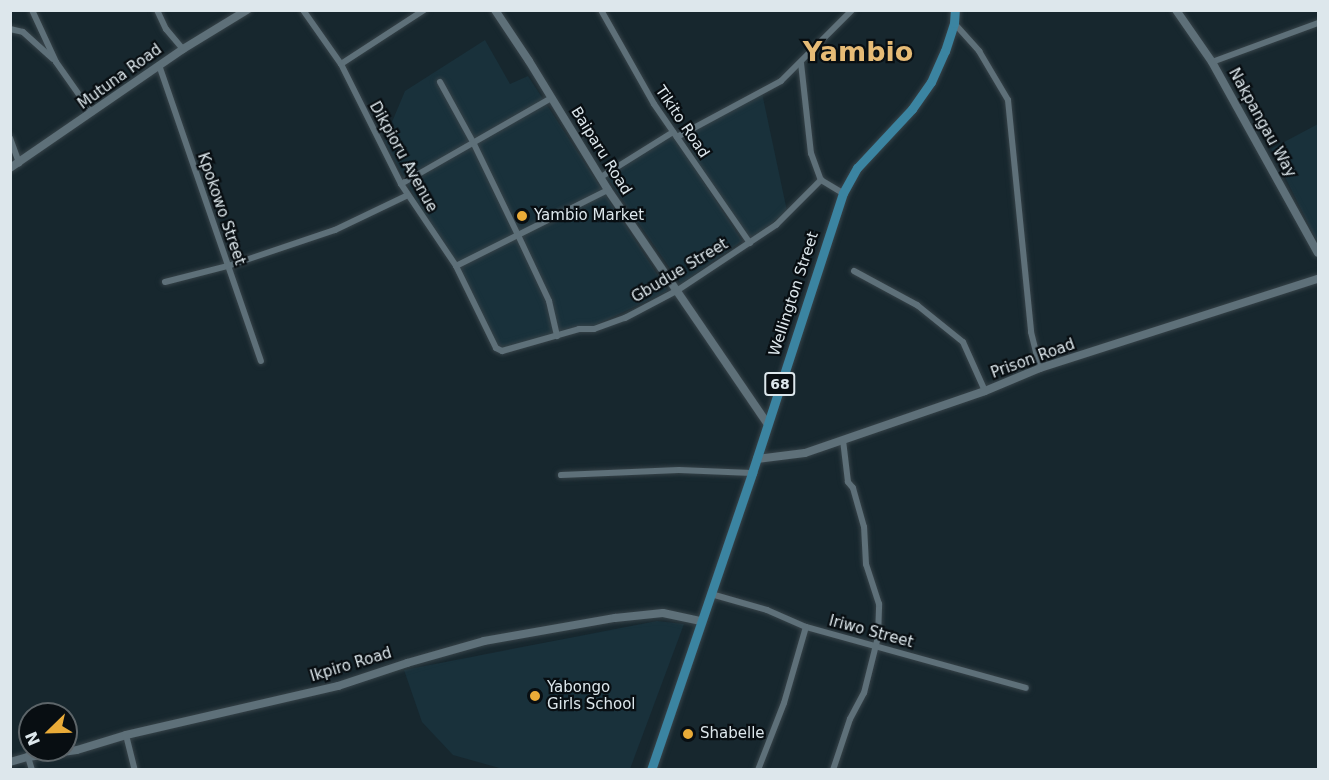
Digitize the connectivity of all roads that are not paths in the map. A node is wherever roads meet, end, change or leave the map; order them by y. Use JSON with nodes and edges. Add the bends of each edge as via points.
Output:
{"nodes":[{"id":1,"x":32,"y":10,"type":"edge"},
{"id":2,"x":157,"y":10,"type":"edge"},
{"id":3,"x":247,"y":10,"type":"edge"},
{"id":4,"x":303,"y":10,"type":"edge"},
{"id":5,"x":424,"y":10,"type":"edge"},
{"id":6,"x":495,"y":10,"type":"edge"},
{"id":7,"x":601,"y":10,"type":"edge"},
{"id":8,"x":852,"y":10,"type":"edge"},
{"id":9,"x":955,"y":10,"type":"edge"},
{"id":10,"x":1176,"y":10,"type":"edge"},
{"id":11,"x":954,"y":23,"type":"junction"},
{"id":12,"x":1318,"y":23,"type":"edge"},
{"id":13,"x":10,"y":29,"type":"edge"},
{"id":14,"x":183,"y":49,"type":"junction"},
{"id":15,"x":1212,"y":62,"type":"junction"},
{"id":16,"x":56,"y":63,"type":"junction"},
{"id":17,"x":801,"y":63,"type":"junction"},
{"id":18,"x":341,"y":64,"type":"junction"},
{"id":19,"x":159,"y":65,"type":"junction"},
{"id":20,"x":440,"y":82,"type":"dead end"},
{"id":21,"x":551,"y":98,"type":"junction"},
{"id":22,"x":92,"y":113,"type":"junction"},
{"id":23,"x":675,"y":135,"type":"junction"},
{"id":24,"x":10,"y":138,"type":"edge"},
{"id":25,"x":473,"y":142,"type":"junction"},
{"id":26,"x":19,"y":163,"type":"junction"},
{"id":27,"x":10,"y":168,"type":"edge"},
{"id":28,"x":601,"y":177,"type":"junction"},
{"id":29,"x":821,"y":180,"type":"junction"},
{"id":30,"x":401,"y":184,"type":"junction"},
{"id":31,"x":608,"y":190,"type":"junction"},
{"id":32,"x":843,"y":193,"type":"junction"},
{"id":33,"x":408,"y":195,"type":"junction"},
{"id":34,"x":518,"y":235,"type":"junction"},
{"id":35,"x":750,"y":243,"type":"junction"},
{"id":36,"x":1318,"y":253,"type":"edge"},
{"id":37,"x":456,"y":266,"type":"junction"},
{"id":38,"x":228,"y":267,"type":"junction"},
{"id":39,"x":854,"y":271,"type":"dead end"},
{"id":40,"x":1318,"y":279,"type":"edge"},
{"id":41,"x":165,"y":282,"type":"dead end"},
{"id":42,"x":678,"y":290,"type":"junction"},
{"id":43,"x":558,"y":336,"type":"junction"},
{"id":44,"x":496,"y":348,"type":"joint"},
{"id":45,"x":261,"y":361,"type":"dead end"},
{"id":46,"x":1040,"y":369,"type":"junction"},
{"id":47,"x":985,"y":391,"type":"junction"},
{"id":48,"x":767,"y":423,"type":"junction"},
{"id":49,"x":843,"y":440,"type":"junction"},
{"id":50,"x":757,"y":459,"type":"junction"},
{"id":51,"x":752,"y":472,"type":"junction"},
{"id":52,"x":561,"y":475,"type":"dead end"},
{"id":53,"x":711,"y":594,"type":"junction"},
{"id":54,"x":702,"y":621,"type":"junction"},
{"id":55,"x":806,"y":627,"type":"junction"},
{"id":56,"x":875,"y":647,"type":"junction"},
{"id":57,"x":1026,"y":688,"type":"dead end"},
{"id":58,"x":126,"y":735,"type":"junction"},
{"id":59,"x":78,"y":750,"type":"edge"},
{"id":60,"x":135,"y":770,"type":"edge"},
{"id":61,"x":651,"y":770,"type":"edge"},
{"id":62,"x":758,"y":770,"type":"edge"},
{"id":63,"x":833,"y":770,"type":"edge"}],
"edges":[{"from":1,"to":16,"type":"street"},
{"from":2,"to":14,"type":"street","via":[[166,29]]},
{"from":3,"to":14,"type":"street","name":"Mutuna Road"},
{"from":4,"to":18,"type":"street","name":"Dikpioru Avenue"},
{"from":5,"to":18,"type":"street"},
{"from":6,"to":21,"type":"street","name":"Baiparu Road"},
{"from":7,"to":23,"type":"street","name":"Tikito Road"},
{"from":8,"to":17,"type":"street"},
{"from":9,"to":11,"type":"main road","name":"Wellington Street"},
{"from":10,"to":15,"type":"street","name":"Nakpangau Way"},
{"from":11,"to":32,"type":"main road","name":"Wellington Street","number":"68","via":[[931,82],[912,109],[857,168]]},
{"from":11,"to":46,"type":"street","via":[[979,51],[1008,100],[1031,332]]},
{"from":12,"to":15,"type":"street"},
{"from":13,"to":16,"type":"street","via":[[23,32]]},
{"from":14,"to":19,"type":"street","name":"Mutuna Road"},
{"from":15,"to":36,"type":"street","name":"Nakpangau Way"},
{"from":16,"to":22,"type":"street"},
{"from":17,"to":23,"type":"street","via":[[781,81]]},
{"from":17,"to":29,"type":"street","via":[[810,153]]},
{"from":18,"to":30,"type":"street","name":"Dikpioru Avenue"},
{"from":19,"to":22,"type":"street","name":"Mutuna Road"},
{"from":19,"to":38,"type":"street","name":"Kpokowo Street"},
{"from":20,"to":25,"type":"street"},
{"from":21,"to":25,"type":"street"},
{"from":21,"to":28,"type":"street","name":"Baiparu Road"},
{"from":22,"to":26,"type":"street","name":"Mutuna Road"},
{"from":23,"to":28,"type":"street"},
{"from":23,"to":35,"type":"street","name":"Tikito Road"},
{"from":24,"to":26,"type":"street"},
{"from":25,"to":30,"type":"street"},
{"from":25,"to":34,"type":"street"},
{"from":26,"to":27,"type":"street","name":"Mutuna Road"},
{"from":28,"to":31,"type":"street","name":"Baiparu Road"},
{"from":29,"to":32,"type":"street"},
{"from":29,"to":35,"type":"street","name":"Gbudue Street","via":[[776,225]]},
{"from":30,"to":33,"type":"street","name":"Dikpioru Avenue"},
{"from":31,"to":34,"type":"street"},
{"from":31,"to":42,"type":"street","name":"Baiparu Road"},
{"from":32,"to":48,"type":"main road","name":"Wellington Street","number":"68"},
{"from":33,"to":37,"type":"street","name":"Dikpioru Avenue"},
{"from":33,"to":38,"type":"street","via":[[334,230]]},
{"from":34,"to":37,"type":"street"},
{"from":34,"to":43,"type":"street","via":[[549,302]]},
{"from":35,"to":42,"type":"street","name":"Gbudue Street"},
{"from":37,"to":44,"type":"street","name":"Dikpioru Avenue"},
{"from":38,"to":41,"type":"street"},
{"from":38,"to":45,"type":"street","name":"Kpokowo Street"},
{"from":39,"to":47,"type":"street","via":[[917,305],[963,342]]},
{"from":40,"to":46,"type":"street","name":"Prison Road"},
{"from":42,"to":43,"type":"street","name":"Gbudue Street","via":[[594,330],[579,329]]},
{"from":42,"to":48,"type":"street","name":"Baiparu Road"},
{"from":43,"to":44,"type":"street","name":"Gbudue Street","via":[[502,351]]},
{"from":46,"to":47,"type":"street","name":"Prison Road"},
{"from":47,"to":49,"type":"street","name":"Prison Road"},
{"from":48,"to":50,"type":"main road","name":"Wellington Street","number":"68"},
{"from":49,"to":50,"type":"street","name":"Prison Road","via":[[805,453]]},
{"from":49,"to":56,"type":"street","via":[[848,482],[864,527],[866,564],[879,604]]},
{"from":50,"to":51,"type":"main road","name":"Wellington Street","number":"68"},
{"from":51,"to":52,"type":"street","via":[[679,470]]},
{"from":51,"to":53,"type":"main road","name":"Wellington Street","number":"68"},
{"from":53,"to":54,"type":"main road","name":"Wellington Street","number":"68"},
{"from":53,"to":55,"type":"street","name":"Iriwo Street","via":[[767,610]]},
{"from":54,"to":58,"type":"street","name":"Ikpiro Road","via":[[663,613],[484,641],[338,686]]},
{"from":54,"to":61,"type":"main road","name":"Wellington Street","number":"68"},
{"from":55,"to":56,"type":"street","name":"Iriwo Street"},
{"from":55,"to":62,"type":"street","via":[[784,703]]},
{"from":56,"to":57,"type":"street","name":"Iriwo Street"},
{"from":56,"to":63,"type":"street","via":[[864,693],[850,719]]},
{"from":58,"to":59,"type":"street","name":"Ikpiro Road"},
{"from":58,"to":60,"type":"street"}]}
